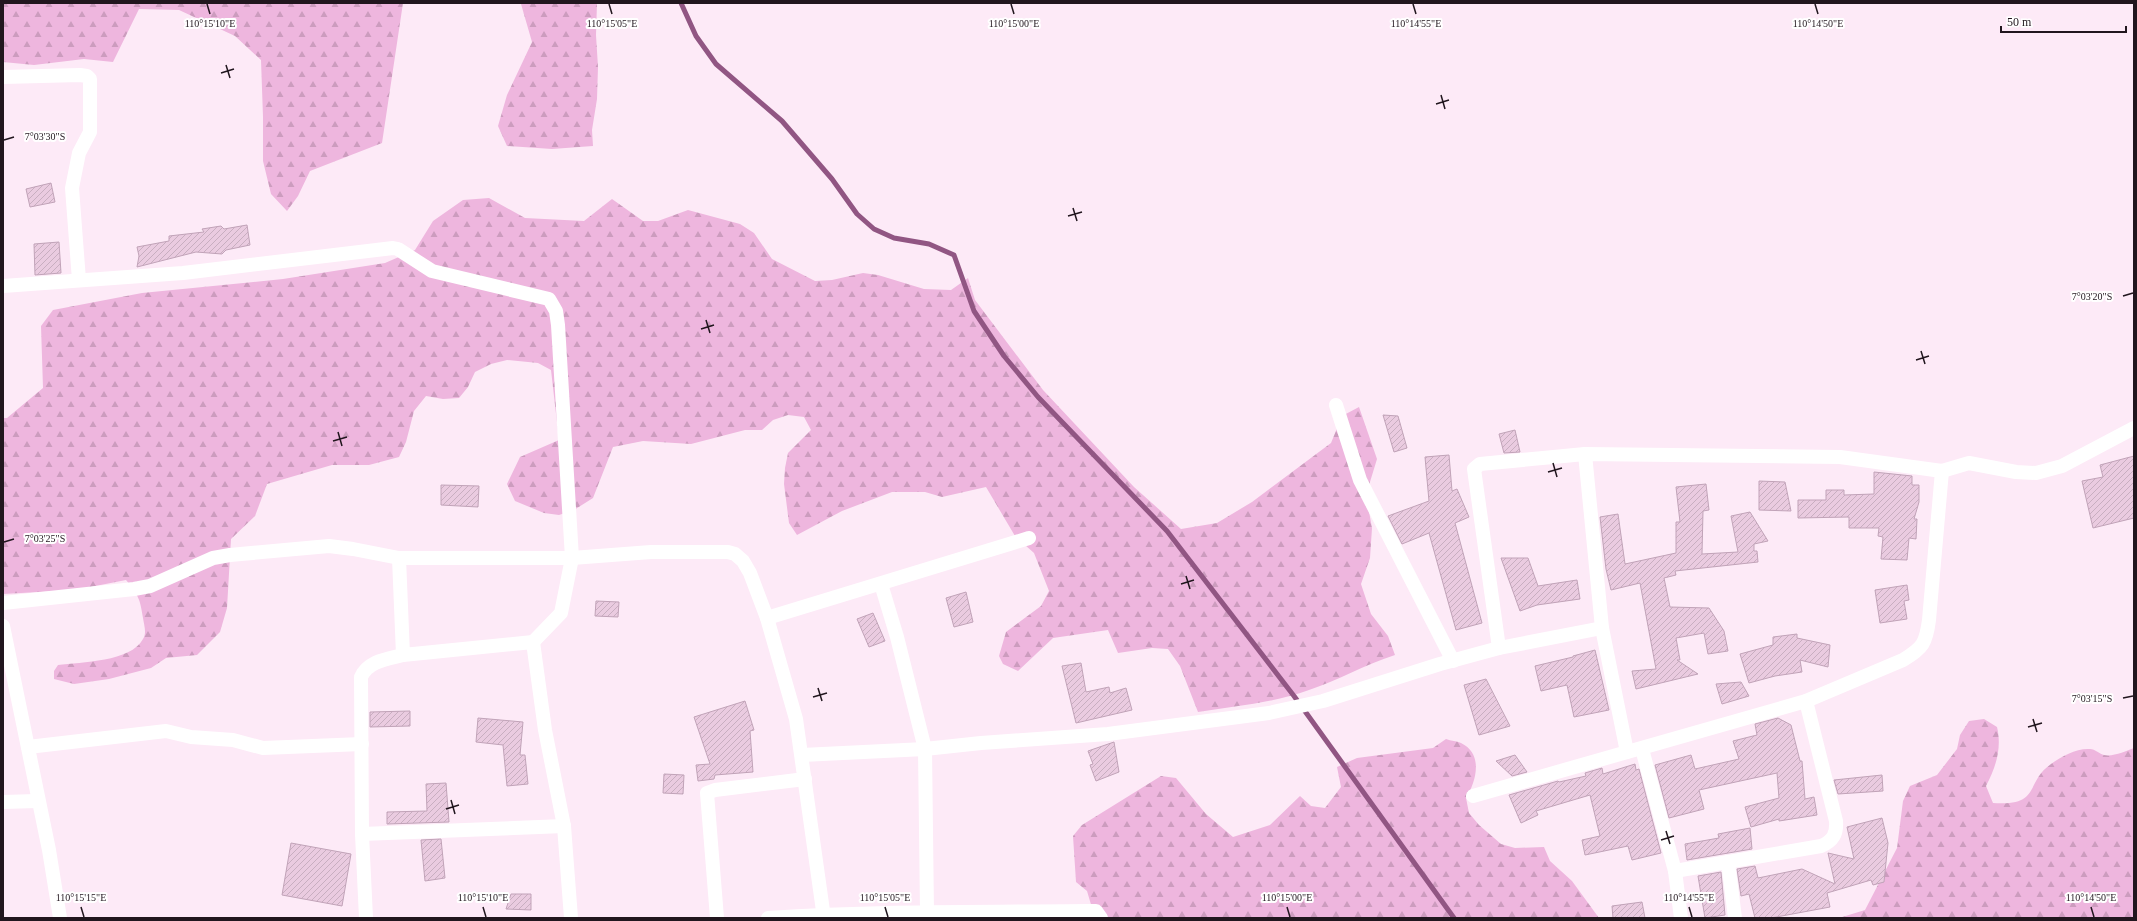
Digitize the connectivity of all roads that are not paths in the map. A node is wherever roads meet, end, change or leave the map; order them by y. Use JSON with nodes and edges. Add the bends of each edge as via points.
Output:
{"nodes":[{"id":1,"x":3,"y":77,"type":"edge"},
{"id":2,"x":78,"y":280,"type":"junction"},
{"id":3,"x":3,"y":286,"type":"edge"},
{"id":4,"x":1336,"y":405,"type":"dead end"},
{"id":5,"x":2134,"y":428,"type":"edge"},
{"id":6,"x":1585,"y":454,"type":"junction"},
{"id":7,"x":1942,"y":471,"type":"junction"},
{"id":8,"x":1030,"y":538,"type":"dead end"},
{"id":9,"x":399,"y":558,"type":"junction"},
{"id":10,"x":572,"y":558,"type":"junction"},
{"id":11,"x":881,"y":584,"type":"junction"},
{"id":12,"x":3,"y":603,"type":"edge"},
{"id":13,"x":767,"y":618,"type":"junction"},
{"id":14,"x":3,"y":626,"type":"edge"},
{"id":15,"x":1602,"y":628,"type":"junction"},
{"id":16,"x":533,"y":642,"type":"junction"},
{"id":17,"x":1499,"y":648,"type":"junction"},
{"id":18,"x":403,"y":655,"type":"junction"},
{"id":19,"x":1453,"y":661,"type":"junction"},
{"id":20,"x":1806,"y":701,"type":"junction"},
{"id":21,"x":362,"y":744,"type":"junction"},
{"id":22,"x":28,"y":747,"type":"junction"},
{"id":23,"x":925,"y":749,"type":"junction"},
{"id":24,"x":1642,"y":749,"type":"junction"},
{"id":25,"x":1627,"y":752,"type":"junction"},
{"id":26,"x":802,"y":755,"type":"junction"},
{"id":27,"x":805,"y":779,"type":"junction"},
{"id":28,"x":1473,"y":796,"type":"dead end"},
{"id":29,"x":38,"y":801,"type":"junction"},
{"id":30,"x":3,"y":802,"type":"edge"},
{"id":31,"x":564,"y":826,"type":"junction"},
{"id":32,"x":362,"y":834,"type":"junction"},
{"id":33,"x":1728,"y":862,"type":"junction"},
{"id":34,"x":1675,"y":871,"type":"junction"},
{"id":35,"x":927,"y":912,"type":"junction"},
{"id":36,"x":824,"y":916,"type":"edge"},
{"id":37,"x":60,"y":918,"type":"edge"},
{"id":38,"x":366,"y":918,"type":"edge"},
{"id":39,"x":571,"y":918,"type":"edge"},
{"id":40,"x":717,"y":918,"type":"edge"},
{"id":41,"x":768,"y":918,"type":"edge"},
{"id":42,"x":1100,"y":918,"type":"edge"},
{"id":43,"x":1681,"y":918,"type":"edge"},
{"id":44,"x":1735,"y":918,"type":"edge"}],
"edges":[{"from":1,"to":2,"type":"street","via":[[80,75],[90,79],[90,132],[79,153],[72,188]]},
{"from":2,"to":3,"type":"street"},
{"from":2,"to":10,"type":"street","via":[[183,273],[393,248],[432,271],[549,299],[556,312],[558,325]]},
{"from":4,"to":19,"type":"street","via":[[1360,480]]},
{"from":5,"to":7,"type":"street","via":[[2062,466],[2036,473],[1969,463]]},
{"from":6,"to":7,"type":"street","via":[[1840,456]]},
{"from":6,"to":15,"type":"street"},
{"from":6,"to":17,"type":"street","via":[[1480,464],[1474,469]]},
{"from":7,"to":20,"type":"street","via":[[1930,620],[1926,640],[1917,652],[1903,660]]},
{"from":8,"to":11,"type":"street"},
{"from":9,"to":10,"type":"street"},
{"from":9,"to":12,"type":"street","via":[[329,546],[230,555],[206,561],[150,586],[65,598]]},
{"from":9,"to":18,"type":"street"},
{"from":10,"to":13,"type":"street","via":[[651,552],[735,554],[750,573]]},
{"from":10,"to":16,"type":"street","via":[[561,612]]},
{"from":11,"to":13,"type":"street"},
{"from":11,"to":23,"type":"street"},
{"from":13,"to":26,"type":"street","via":[[796,719]]},
{"from":14,"to":22,"type":"street"},
{"from":15,"to":17,"type":"street"},
{"from":15,"to":25,"type":"street"},
{"from":16,"to":18,"type":"street"},
{"from":16,"to":31,"type":"street","via":[[545,730]]},
{"from":17,"to":19,"type":"street"},
{"from":18,"to":21,"type":"street","via":[[372,664],[364,670],[361,677]]},
{"from":19,"to":23,"type":"street","via":[[1323,701],[1269,713],[1108,734]]},
{"from":20,"to":24,"type":"street"},
{"from":20,"to":33,"type":"street","via":[[1836,821],[1837,830],[1833,839],[1821,846]]},
{"from":21,"to":22,"type":"street","via":[[263,748],[233,740],[191,737],[166,731]]},
{"from":21,"to":32,"type":"street"},
{"from":22,"to":29,"type":"street"},
{"from":23,"to":26,"type":"street"},
{"from":23,"to":35,"type":"street"},
{"from":24,"to":25,"type":"street"},
{"from":24,"to":34,"type":"street"},
{"from":25,"to":28,"type":"street"},
{"from":26,"to":27,"type":"street"},
{"from":27,"to":36,"type":"street"},
{"from":27,"to":40,"type":"street","via":[[707,793]]},
{"from":29,"to":30,"type":"street"},
{"from":29,"to":37,"type":"street"},
{"from":31,"to":32,"type":"street"},
{"from":31,"to":39,"type":"street"},
{"from":32,"to":38,"type":"street"},
{"from":33,"to":34,"type":"street"},
{"from":33,"to":44,"type":"street"},
{"from":34,"to":43,"type":"street"},
{"from":35,"to":36,"type":"street"},
{"from":35,"to":42,"type":"street","via":[[1096,911]]},
{"from":36,"to":41,"type":"street"}]}
